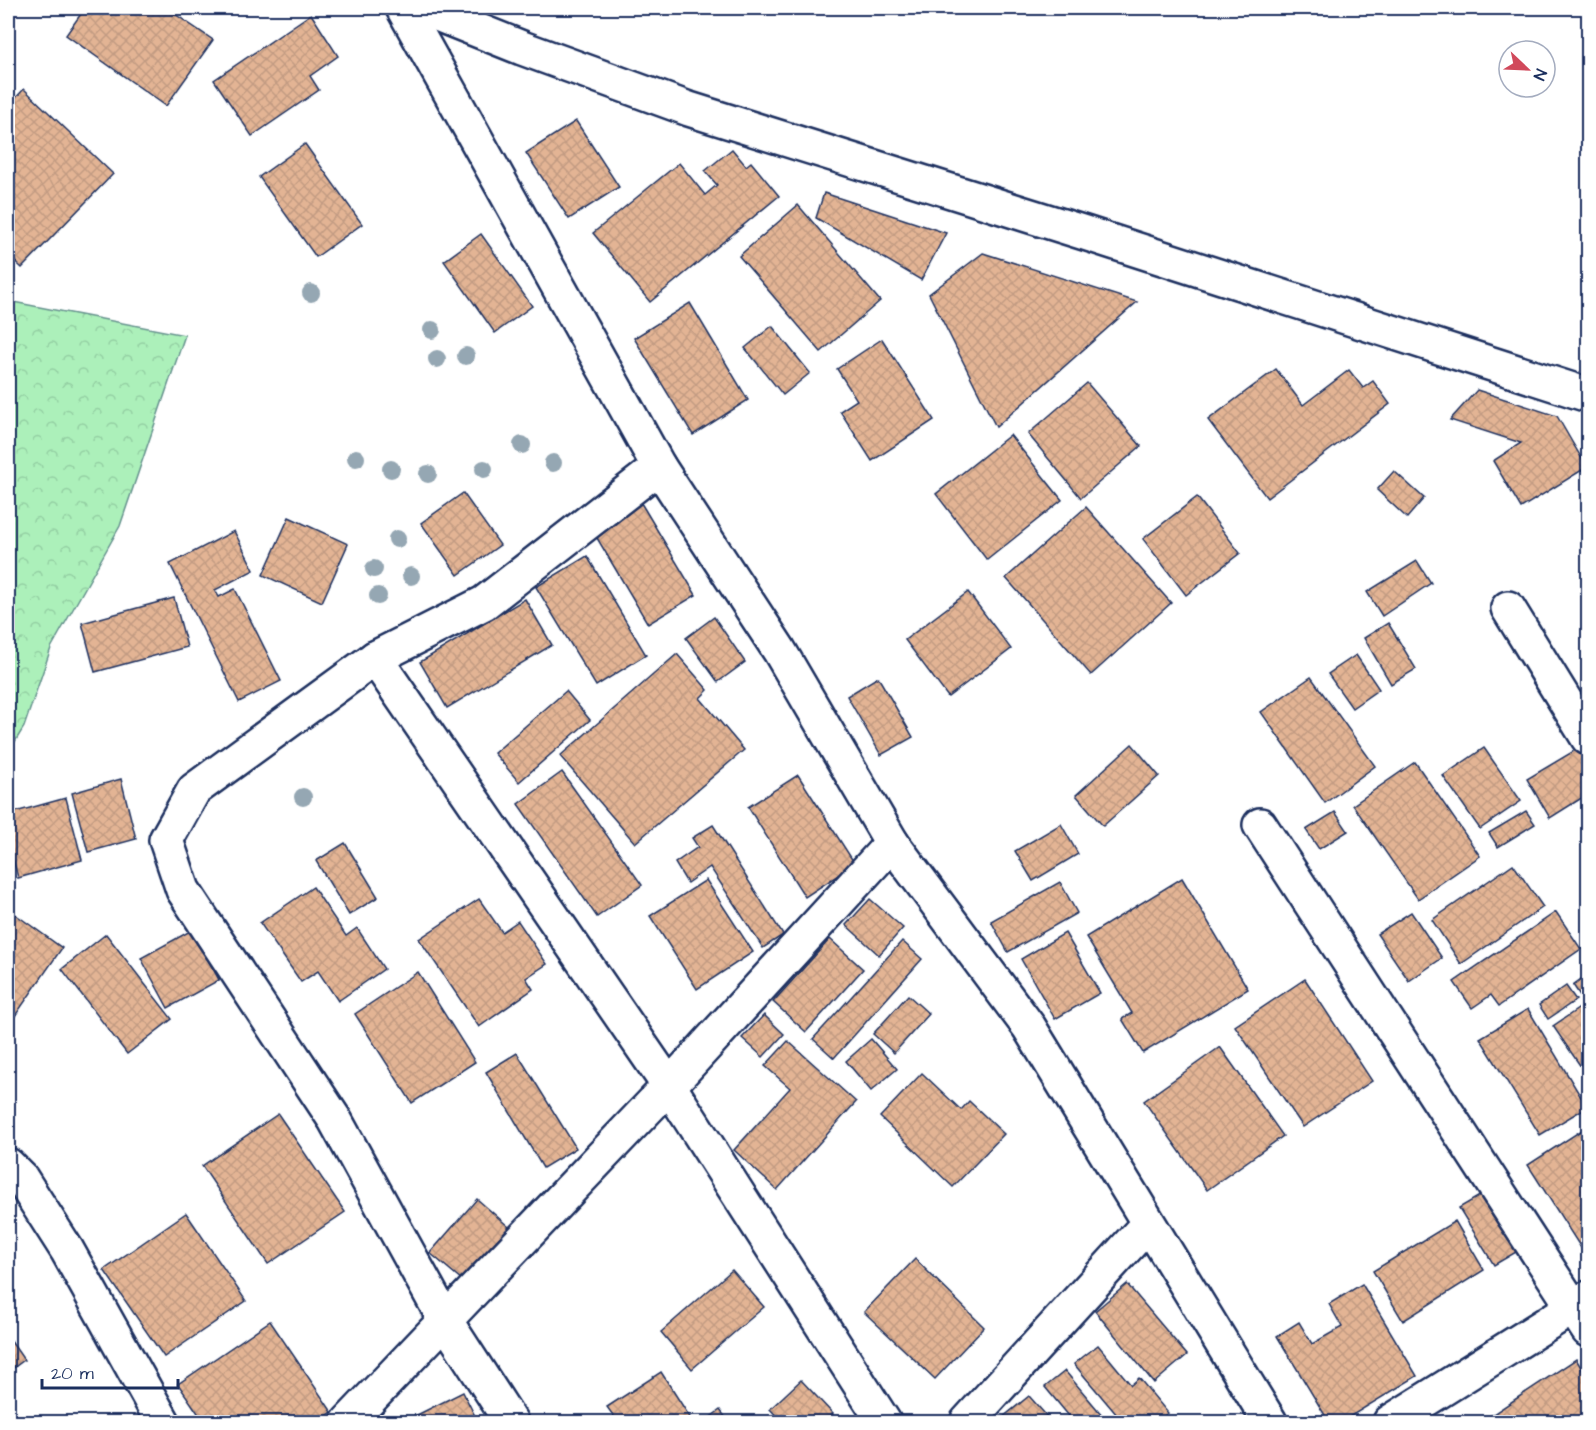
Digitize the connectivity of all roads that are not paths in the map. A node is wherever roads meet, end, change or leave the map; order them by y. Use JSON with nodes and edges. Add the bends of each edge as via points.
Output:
{"nodes":[{"id":1,"x":403,"y":8,"type":"edge"},
{"id":2,"x":422,"y":8,"type":"edge"},
{"id":3,"x":1588,"y":395,"type":"edge"},
{"id":4,"x":659,"y":467,"type":"junction"},
{"id":5,"x":1508,"y":608,"type":"dead end"},
{"id":6,"x":375,"y":658,"type":"junction"},
{"id":7,"x":1588,"y":738,"type":"edge"},
{"id":8,"x":1260,"y":825,"type":"dead end"},
{"id":9,"x":892,"y":843,"type":"junction"},
{"id":10,"x":669,"y":1086,"type":"junction"},
{"id":11,"x":8,"y":1165,"type":"edge"},
{"id":12,"x":1148,"y":1224,"type":"junction"},
{"id":13,"x":1584,"y":1312,"type":"edge"},
{"id":14,"x":445,"y":1320,"type":"junction"},
{"id":15,"x":163,"y":1422,"type":"edge"},
{"id":16,"x":348,"y":1422,"type":"edge"},
{"id":17,"x":511,"y":1422,"type":"edge"},
{"id":18,"x":884,"y":1422,"type":"edge"},
{"id":19,"x":967,"y":1422,"type":"edge"},
{"id":20,"x":1270,"y":1422,"type":"edge"},
{"id":21,"x":1390,"y":1422,"type":"edge"}],
"edges":[{"from":1,"to":4,"type":"street"},
{"from":2,"to":3,"type":"street","via":[[689,109]]},
{"from":4,"to":6,"type":"street","via":[[484,603]]},
{"from":4,"to":9,"type":"street","via":[[778,650]]},
{"from":5,"to":7,"type":"street"},
{"from":6,"to":10,"type":"street"},
{"from":6,"to":14,"type":"street","via":[[194,790],[166,840],[183,890],[335,1120]]},
{"from":8,"to":13,"type":"street"},
{"from":9,"to":10,"type":"street"},
{"from":9,"to":12,"type":"street","via":[[1029,1027]]},
{"from":10,"to":14,"type":"street"},
{"from":10,"to":18,"type":"street"},
{"from":11,"to":15,"type":"street","via":[[21,1178],[67,1250]]},
{"from":12,"to":19,"type":"street"},
{"from":12,"to":20,"type":"street"},
{"from":13,"to":21,"type":"street"},
{"from":14,"to":16,"type":"street"},
{"from":14,"to":17,"type":"street"}]}
